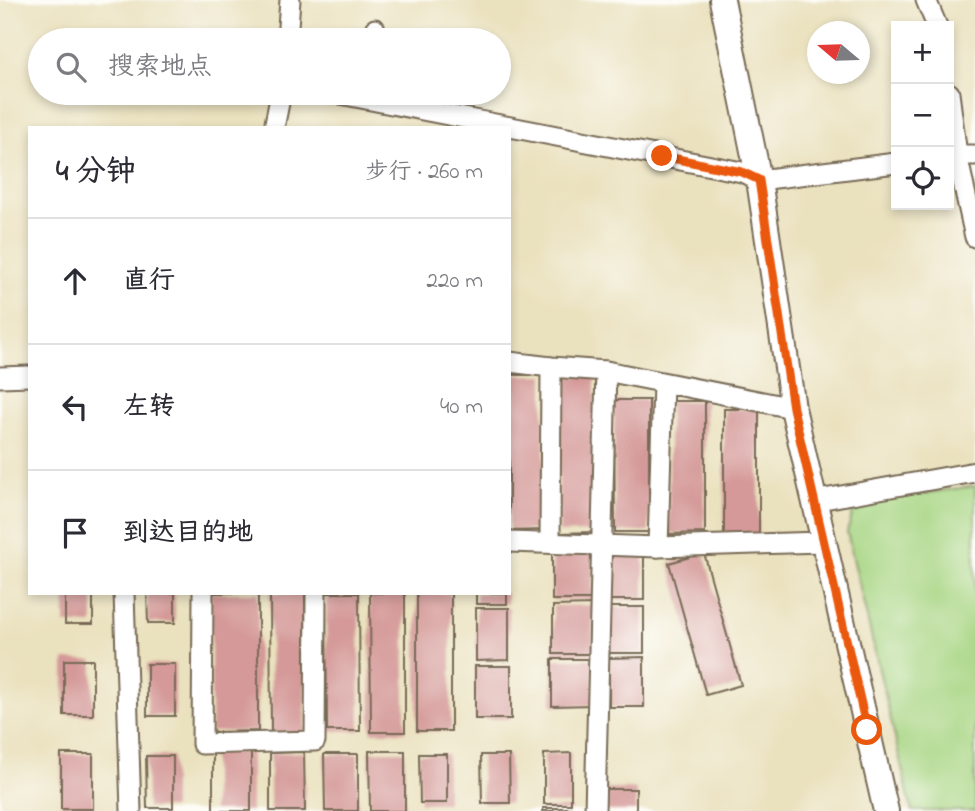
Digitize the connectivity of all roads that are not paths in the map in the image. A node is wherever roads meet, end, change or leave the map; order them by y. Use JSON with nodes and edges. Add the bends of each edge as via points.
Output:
{"nodes":[{"id":1,"x":290,"y":0,"type":"edge"},
{"id":2,"x":722,"y":0,"type":"edge"},
{"id":3,"x":926,"y":0,"type":"edge"},
{"id":4,"x":935,"y":21,"type":"edge"},
{"id":5,"x":288,"y":28,"type":"edge"},
{"id":6,"x":279,"y":105,"type":"edge"},
{"id":7,"x":411,"y":105,"type":"edge"},
{"id":8,"x":954,"y":121,"type":"edge"},
{"id":9,"x":274,"y":126,"type":"edge"},
{"id":10,"x":960,"y":155,"type":"edge"},
{"id":11,"x":891,"y":164,"type":"edge"},
{"id":12,"x":759,"y":180,"type":"junction"},
{"id":13,"x":975,"y":237,"type":"edge"},
{"id":14,"x":511,"y":362,"type":"edge"},
{"id":15,"x":551,"y":367,"type":"junction"},
{"id":16,"x":606,"y":371,"type":"junction"},
{"id":17,"x":28,"y":376,"type":"edge"},
{"id":18,"x":0,"y":377,"type":"edge"},
{"id":19,"x":663,"y":383,"type":"junction"},
{"id":20,"x":793,"y":408,"type":"junction"},
{"id":21,"x":975,"y":472,"type":"edge"},
{"id":22,"x":813,"y":501,"type":"junction"},
{"id":23,"x":511,"y":542,"type":"edge"},
{"id":24,"x":823,"y":542,"type":"junction"},
{"id":25,"x":550,"y":543,"type":"junction"},
{"id":26,"x":602,"y":546,"type":"junction"},
{"id":27,"x":658,"y":547,"type":"junction"},
{"id":28,"x":124,"y":595,"type":"edge"},
{"id":29,"x":203,"y":595,"type":"edge"},
{"id":30,"x":316,"y":595,"type":"edge"},
{"id":31,"x":131,"y":811,"type":"edge"},
{"id":32,"x":595,"y":811,"type":"edge"},
{"id":33,"x":886,"y":811,"type":"edge"}],
"edges":[{"from":1,"to":5,"type":"street"},
{"from":2,"to":12,"type":"street"},
{"from":3,"to":4,"type":"street"},
{"from":6,"to":9,"type":"street"},
{"from":7,"to":12,"type":"street","via":[[742,172]]},
{"from":8,"to":10,"type":"street"},
{"from":10,"to":13,"type":"street"},
{"from":11,"to":12,"type":"street"},
{"from":12,"to":20,"type":"street"},
{"from":14,"to":15,"type":"street"},
{"from":15,"to":16,"type":"street"},
{"from":15,"to":25,"type":"street"},
{"from":16,"to":19,"type":"street"},
{"from":16,"to":26,"type":"street"},
{"from":17,"to":18,"type":"street"},
{"from":19,"to":20,"type":"street"},
{"from":19,"to":27,"type":"street"},
{"from":20,"to":22,"type":"street"},
{"from":21,"to":22,"type":"street"},
{"from":22,"to":24,"type":"street"},
{"from":23,"to":25,"type":"street"},
{"from":24,"to":27,"type":"street"},
{"from":24,"to":33,"type":"street"},
{"from":25,"to":26,"type":"street"},
{"from":26,"to":27,"type":"street"},
{"from":26,"to":32,"type":"street"},
{"from":28,"to":31,"type":"street"},
{"from":29,"to":30,"type":"street","via":[[202,744],[315,741]]}]}
